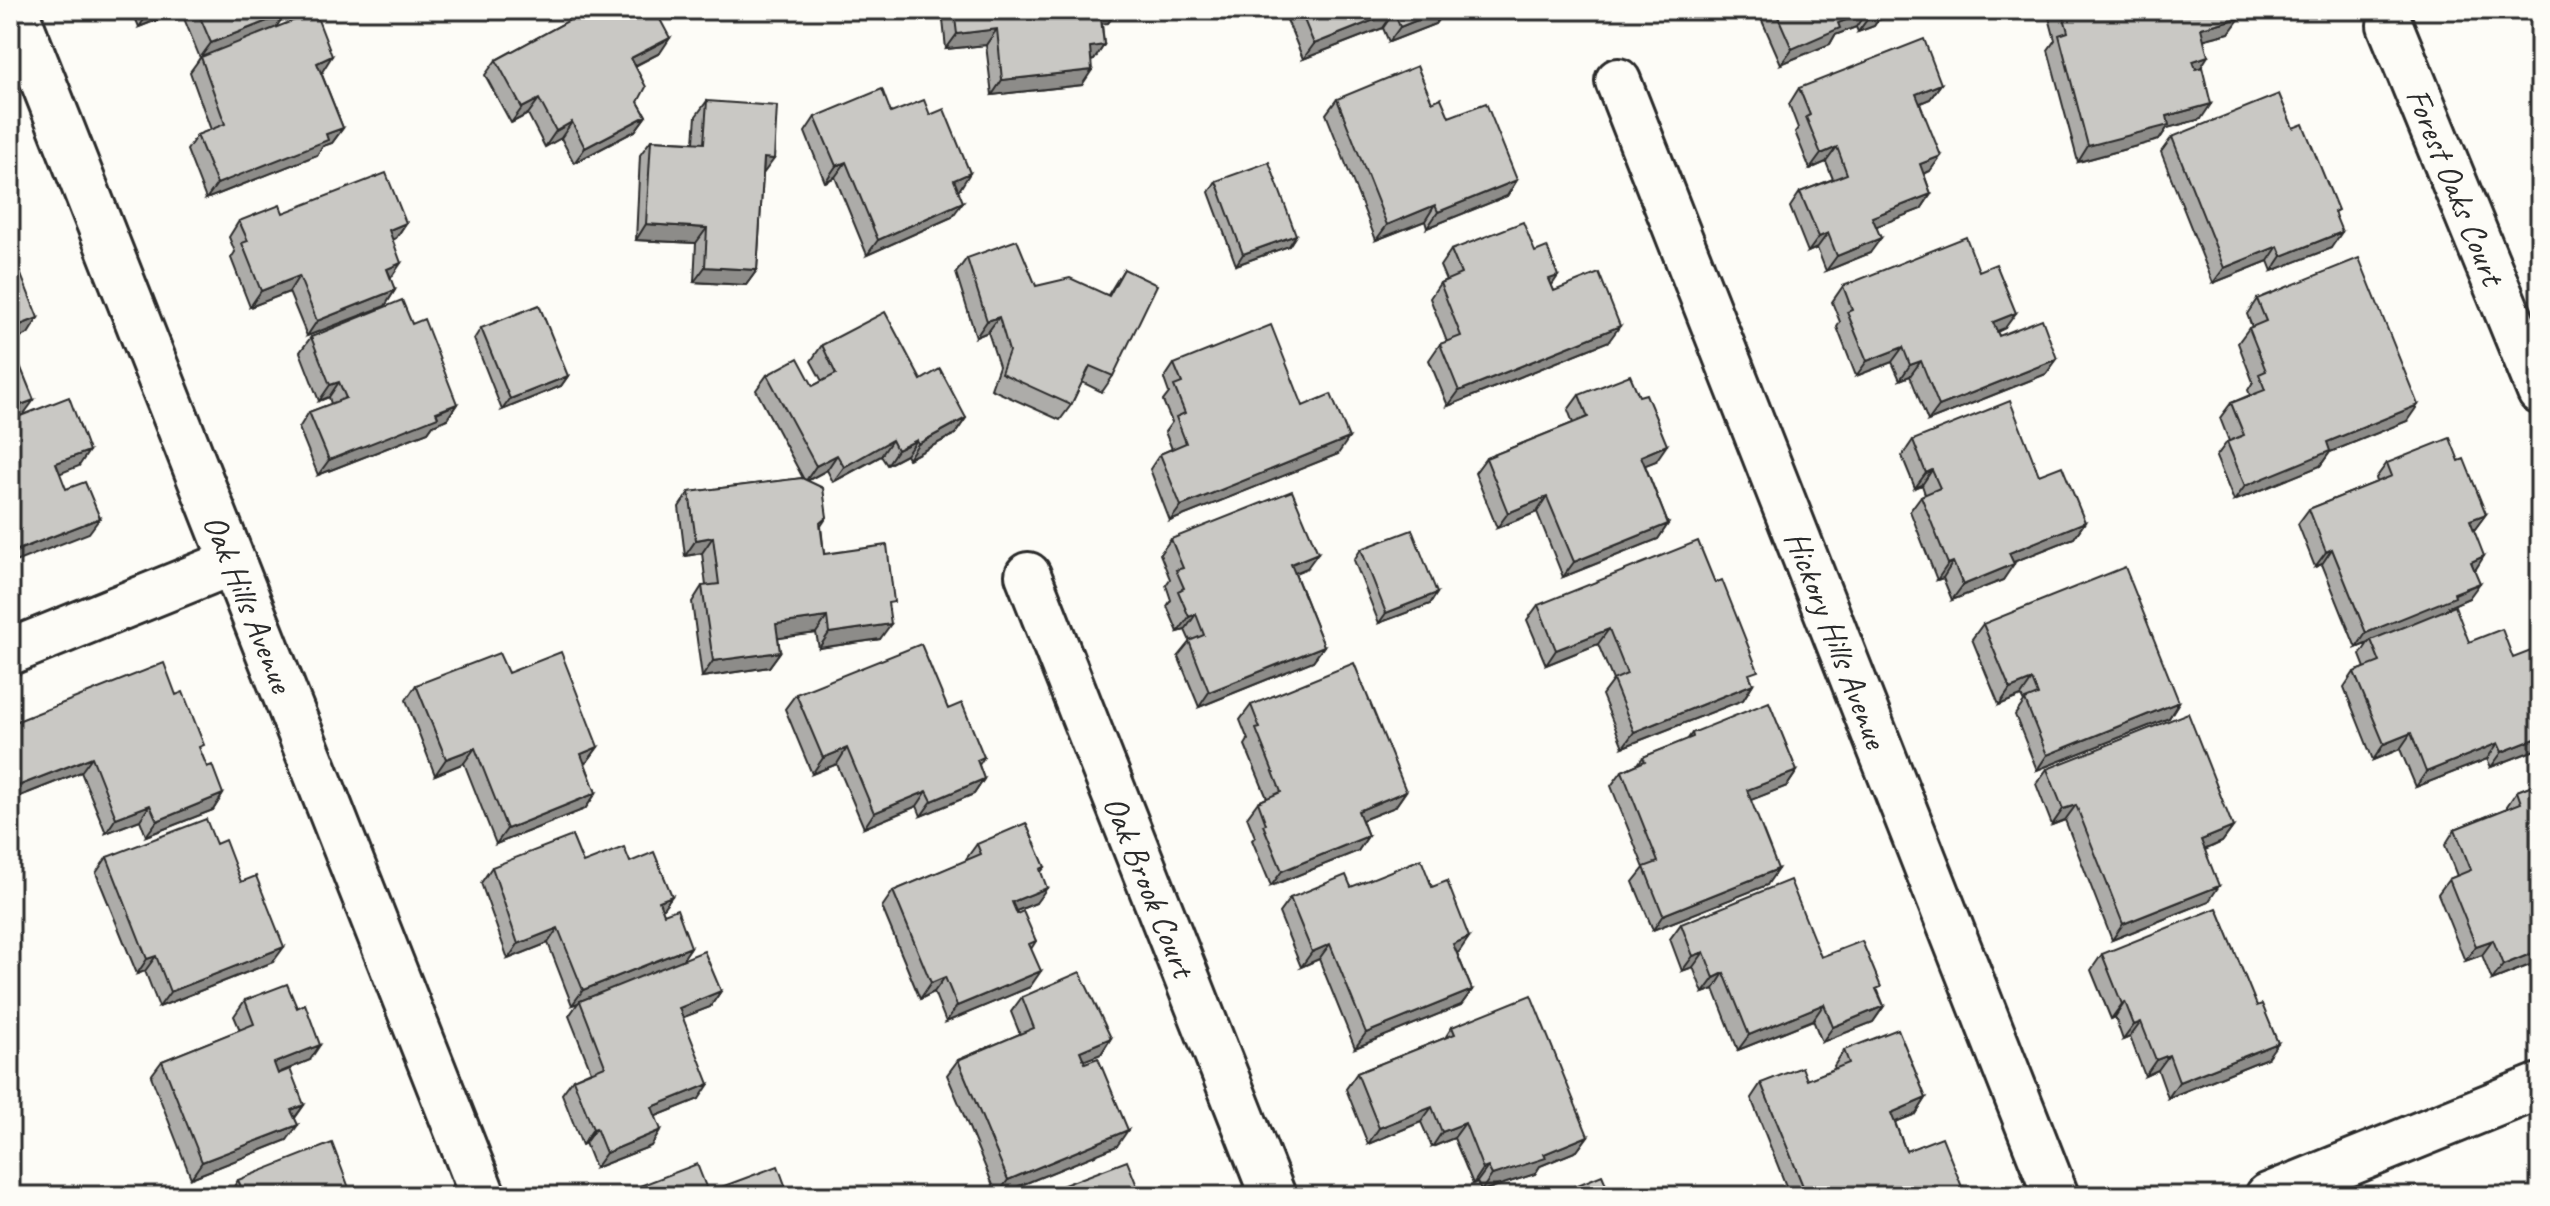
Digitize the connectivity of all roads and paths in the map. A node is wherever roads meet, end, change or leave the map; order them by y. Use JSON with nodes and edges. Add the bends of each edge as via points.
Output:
{"nodes":[{"id":1,"x":15,"y":10,"type":"edge"},
{"id":2,"x":2390,"y":25,"type":"dead end"},
{"id":3,"x":1618,"y":81,"type":"dead end"},
{"id":4,"x":2540,"y":392,"type":"edge"},
{"id":5,"x":233,"y":562,"type":"junction"},
{"id":6,"x":1028,"y":575,"type":"dead end"},
{"id":7,"x":10,"y":652,"type":"edge"},
{"id":8,"x":2540,"y":1086,"type":"edge"},
{"id":9,"x":483,"y":1196,"type":"edge"},
{"id":10,"x":1273,"y":1196,"type":"edge"},
{"id":11,"x":2056,"y":1196,"type":"edge"},
{"id":12,"x":2268,"y":1196,"type":"edge"}],
"edges":[{"from":1,"to":5,"type":"street","name":"Oak Hills Avenue"},
{"from":2,"to":4,"type":"street","name":"Forest Oaks Court"},
{"from":3,"to":11,"type":"street","name":"Hickory Hills Avenue"},
{"from":5,"to":7,"type":"street"},
{"from":5,"to":9,"type":"street","name":"Oak Hills Avenue"},
{"from":6,"to":10,"type":"street","name":"Oak Brook Court"},
{"from":8,"to":12,"type":"street"}]}
